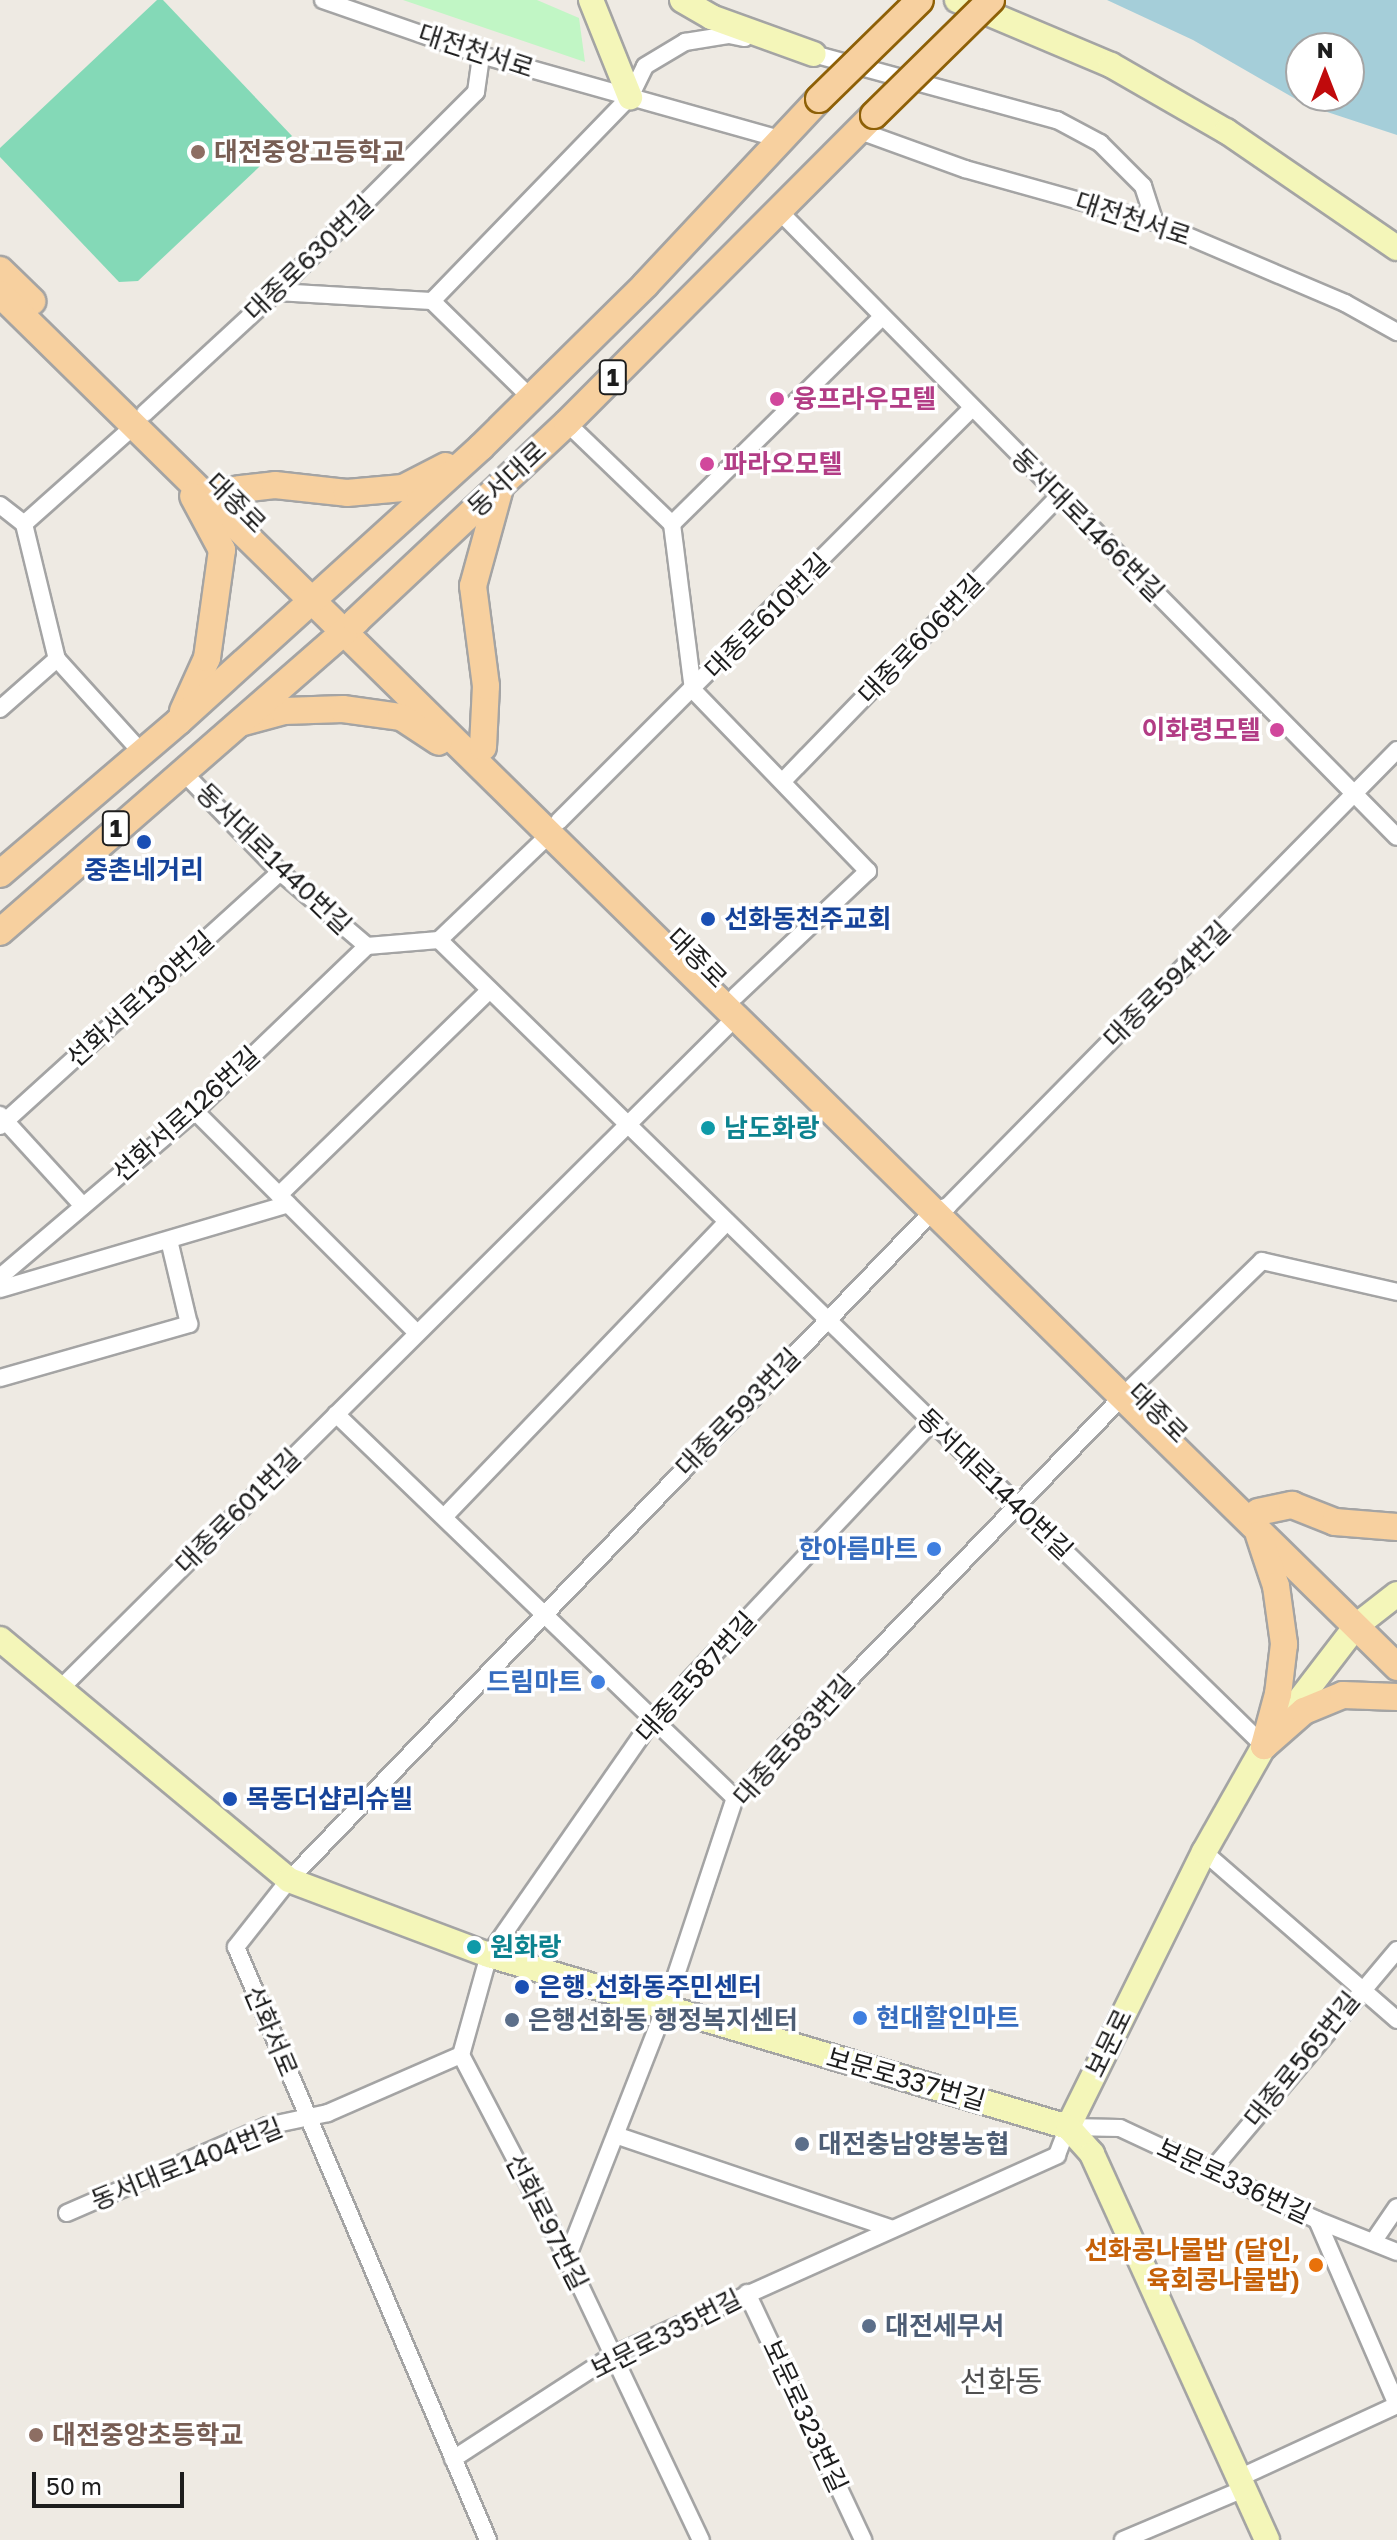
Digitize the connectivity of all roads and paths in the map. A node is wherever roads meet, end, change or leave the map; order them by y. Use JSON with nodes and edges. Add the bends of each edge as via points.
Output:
{"nodes":[{"id":1,"x":323,"y":0,"type":"edge"},
{"id":2,"x":591,"y":0,"type":"edge"},
{"id":3,"x":682,"y":0,"type":"edge"},
{"id":4,"x":920,"y":0,"type":"edge"},
{"id":5,"x":957,"y":0,"type":"edge"},
{"id":6,"x":991,"y":0,"type":"edge"},
{"id":7,"x":814,"y":54,"type":"junction"},
{"id":8,"x":481,"y":55,"type":"junction"},
{"id":9,"x":630,"y":97,"type":"junction"},
{"id":10,"x":867,"y":123,"type":"junction"},
{"id":11,"x":780,"y":139,"type":"junction"},
{"id":12,"x":780,"y":212,"type":"junction"},
{"id":13,"x":1155,"y":222,"type":"junction"},
{"id":14,"x":1397,"y":248,"type":"edge"},
{"id":15,"x":0,"y":270,"type":"edge"},
{"id":16,"x":276,"y":292,"type":"junction"},
{"id":17,"x":0,"y":294,"type":"edge"},
{"id":18,"x":432,"y":301,"type":"junction"},
{"id":19,"x":881,"y":318,"type":"junction"},
{"id":20,"x":1397,"y":332,"type":"edge"},
{"id":21,"x":530,"y":397,"type":"junction"},
{"id":22,"x":972,"y":408,"type":"junction"},
{"id":23,"x":140,"y":420,"type":"junction"},
{"id":24,"x":567,"y":423,"type":"junction"},
{"id":25,"x":481,"y":447,"type":"junction"},
{"id":26,"x":180,"y":471,"type":"junction"},
{"id":27,"x":500,"y":486,"type":"junction"},
{"id":28,"x":224,"y":491,"type":"junction"},
{"id":29,"x":1059,"y":496,"type":"junction"},
{"id":30,"x":0,"y":505,"type":"edge"},
{"id":31,"x":24,"y":524,"type":"junction"},
{"id":32,"x":672,"y":524,"type":"junction"},
{"id":33,"x":319,"y":596,"type":"junction"},
{"id":34,"x":350,"y":627,"type":"junction"},
{"id":35,"x":57,"y":659,"type":"junction"},
{"id":36,"x":693,"y":690,"type":"junction"},
{"id":37,"x":0,"y":709,"type":"edge"},
{"id":38,"x":179,"y":721,"type":"junction"},
{"id":39,"x":232,"y":725,"type":"junction"},
{"id":40,"x":1397,"y":750,"type":"edge"},
{"id":41,"x":142,"y":753,"type":"junction"},
{"id":42,"x":484,"y":759,"type":"junction"},
{"id":43,"x":182,"y":771,"type":"junction"},
{"id":44,"x":783,"y":781,"type":"junction"},
{"id":45,"x":1354,"y":794,"type":"junction"},
{"id":46,"x":554,"y":828,"type":"junction"},
{"id":47,"x":1397,"y":837,"type":"edge"},
{"id":48,"x":280,"y":872,"type":"junction"},
{"id":49,"x":0,"y":874,"type":"edge"},
{"id":50,"x":0,"y":932,"type":"edge"},
{"id":51,"x":439,"y":940,"type":"junction"},
{"id":52,"x":367,"y":946,"type":"junction"},
{"id":53,"x":490,"y":990,"type":"junction"},
{"id":54,"x":736,"y":1006,"type":"junction"},
{"id":55,"x":195,"y":1111,"type":"junction"},
{"id":56,"x":2,"y":1121,"type":"edge"},
{"id":57,"x":627,"y":1125,"type":"junction"},
{"id":58,"x":284,"y":1200,"type":"junction"},
{"id":59,"x":83,"y":1206,"type":"junction"},
{"id":60,"x":941,"y":1208,"type":"junction"},
{"id":61,"x":727,"y":1222,"type":"junction"},
{"id":62,"x":169,"y":1240,"type":"junction"},
{"id":63,"x":0,"y":1277,"type":"edge"},
{"id":64,"x":0,"y":1289,"type":"edge"},
{"id":65,"x":1397,"y":1292,"type":"edge"},
{"id":66,"x":828,"y":1320,"type":"junction"},
{"id":67,"x":417,"y":1333,"type":"junction"},
{"id":68,"x":0,"y":1378,"type":"edge"},
{"id":69,"x":1127,"y":1392,"type":"junction"},
{"id":70,"x":336,"y":1414,"type":"junction"},
{"id":71,"x":932,"y":1422,"type":"junction"},
{"id":72,"x":1017,"y":1505,"type":"junction"},
{"id":73,"x":444,"y":1517,"type":"junction"},
{"id":74,"x":1257,"y":1520,"type":"junction"},
{"id":75,"x":1397,"y":1527,"type":"edge"},
{"id":76,"x":1397,"y":1594,"type":"edge"},
{"id":77,"x":543,"y":1613,"type":"junction"},
{"id":78,"x":1362,"y":1621,"type":"junction"},
{"id":79,"x":0,"y":1639,"type":"edge"},
{"id":80,"x":1397,"y":1643,"type":"edge"},
{"id":81,"x":1397,"y":1667,"type":"edge"},
{"id":82,"x":59,"y":1690,"type":"junction"},
{"id":83,"x":1397,"y":1697,"type":"edge"},
{"id":84,"x":653,"y":1719,"type":"junction"},
{"id":85,"x":1264,"y":1746,"type":"junction"},
{"id":86,"x":735,"y":1798,"type":"junction"},
{"id":87,"x":1204,"y":1852,"type":"junction"},
{"id":88,"x":289,"y":1880,"type":"junction"},
{"id":89,"x":1397,"y":1950,"type":"edge"},
{"id":90,"x":489,"y":1955,"type":"junction"},
{"id":91,"x":1360,"y":1988,"type":"junction"},
{"id":92,"x":665,"y":2008,"type":"junction"},
{"id":93,"x":1397,"y":2020,"type":"edge"},
{"id":94,"x":461,"y":2055,"type":"junction"},
{"id":95,"x":308,"y":2116,"type":"junction"},
{"id":96,"x":1068,"y":2127,"type":"junction"},
{"id":97,"x":618,"y":2136,"type":"junction"},
{"id":98,"x":1211,"y":2171,"type":"junction"},
{"id":99,"x":1397,"y":2207,"type":"edge"},
{"id":100,"x":67,"y":2213,"type":"dead end"},
{"id":101,"x":1317,"y":2220,"type":"junction"},
{"id":102,"x":890,"y":2228,"type":"junction"},
{"id":103,"x":1373,"y":2242,"type":"junction"},
{"id":104,"x":1397,"y":2252,"type":"edge"},
{"id":105,"x":567,"y":2258,"type":"junction"},
{"id":106,"x":747,"y":2293,"type":"junction"},
{"id":107,"x":613,"y":2355,"type":"junction"},
{"id":108,"x":1397,"y":2405,"type":"edge"},
{"id":109,"x":453,"y":2459,"type":"junction"},
{"id":110,"x":1242,"y":2484,"type":"junction"},
{"id":111,"x":488,"y":2540,"type":"edge"},
{"id":112,"x":701,"y":2540,"type":"edge"},
{"id":113,"x":863,"y":2540,"type":"edge"},
{"id":114,"x":1123,"y":2540,"type":"edge"},
{"id":115,"x":1267,"y":2540,"type":"edge"}],
"edges":[{"from":1,"to":8,"type":"street","name":"대전천서로"},
{"from":2,"to":9,"type":"main road"},
{"from":3,"to":7,"type":"main road","via":[[711,17]]},
{"from":4,"to":11,"type":"main road","name":"동서대로","number":"1","bridge":true},
{"from":5,"to":14,"type":"main road","via":[[1136,80],[1226,131]]},
{"from":6,"to":10,"type":"main road","name":"동서대로","number":"1","bridge":true},
{"from":7,"to":9,"type":"street","via":[[729,35],[685,42],[645,66]]},
{"from":7,"to":13,"type":"street","via":[[1057,120],[1100,143],[1143,186]]},
{"from":8,"to":9,"type":"street","name":"대전천서로"},
{"from":8,"to":16,"type":"street","name":"대종로630번길","via":[[476,92]]},
{"from":9,"to":11,"type":"street","name":"대전천서로"},
{"from":9,"to":18,"type":"street"},
{"from":10,"to":12,"type":"main road","name":"동서대로","number":"1"},
{"from":10,"to":13,"type":"street","name":"대전천서로","via":[[965,169]]},
{"from":11,"to":21,"type":"main road","name":"동서대로","number":"1","via":[[645,285]]},
{"from":12,"to":19,"type":"street","name":"동서대로1466번길"},
{"from":12,"to":24,"type":"main road","name":"동서대로","number":"1"},
{"from":13,"to":20,"type":"street","name":"대전천서로","via":[[1345,303]]},
{"from":15,"to":23,"type":"main road","name":"대종로"},
{"from":16,"to":18,"type":"street"},
{"from":16,"to":23,"type":"street","name":"대종로630번길"},
{"from":17,"to":23,"type":"main road","name":"대종로"},
{"from":18,"to":21,"type":"street","name":"동서대로"},
{"from":19,"to":22,"type":"street","name":"동서대로1466번길"},
{"from":19,"to":32,"type":"street"},
{"from":21,"to":25,"type":"main road","name":"동서대로","number":"1"},
{"from":22,"to":29,"type":"street","name":"동서대로1466번길"},
{"from":22,"to":36,"type":"street","name":"대종로610번길"},
{"from":23,"to":26,"type":"main road","name":"대종로"},
{"from":23,"to":28,"type":"main road","name":"대종로"},
{"from":23,"to":31,"type":"street"},
{"from":24,"to":27,"type":"main road","name":"동서대로","number":"1"},
{"from":24,"to":32,"type":"street"},
{"from":25,"to":28,"type":"main road","via":[[403,488],[347,493],[275,485]]},
{"from":25,"to":33,"type":"main road","name":"동서대로","number":"1"},
{"from":26,"to":33,"type":"main road","name":"대종로"},
{"from":26,"to":38,"type":"main road","via":[[222,550],[207,658]]},
{"from":27,"to":34,"type":"main road","name":"동서대로","number":"1"},
{"from":27,"to":42,"type":"main road","via":[[473,586],[486,686]]},
{"from":28,"to":33,"type":"main road","name":"대종로"},
{"from":29,"to":44,"type":"street","name":"대종로606번길"},
{"from":29,"to":45,"type":"street","name":"동서대로1466번길"},
{"from":30,"to":31,"type":"street"},
{"from":31,"to":35,"type":"street"},
{"from":32,"to":36,"type":"street"},
{"from":33,"to":34,"type":"main road","name":"대종로"},
{"from":33,"to":38,"type":"main road","name":"동서대로","number":"1"},
{"from":34,"to":39,"type":"main road","name":"동서대로","number":"1"},
{"from":34,"to":42,"type":"main road","name":"대종로"},
{"from":35,"to":37,"type":"street"},
{"from":35,"to":41,"type":"street"},
{"from":36,"to":44,"type":"street"},
{"from":36,"to":46,"type":"street","name":"대종로610번길"},
{"from":38,"to":41,"type":"main road","name":"동서대로","number":"1"},
{"from":39,"to":42,"type":"main road","via":[[284,711],[343,709],[401,717]]},
{"from":39,"to":43,"type":"main road","name":"동서대로","number":"1"},
{"from":40,"to":45,"type":"street","name":"대종로594번길"},
{"from":41,"to":49,"type":"main road","name":"동서대로","number":"1"},
{"from":42,"to":46,"type":"main road","name":"대종로"},
{"from":43,"to":48,"type":"street","name":"동서대로1440번길"},
{"from":43,"to":50,"type":"main road","name":"동서대로","number":"1"},
{"from":44,"to":54,"type":"street","name":"대종로601번길","via":[[868,871]]},
{"from":45,"to":47,"type":"street","name":"동서대로1466번길"},
{"from":45,"to":60,"type":"street","name":"대종로594번길"},
{"from":46,"to":51,"type":"street","name":"대종로610번길"},
{"from":46,"to":54,"type":"main road","name":"대종로"},
{"from":48,"to":52,"type":"street","name":"동서대로1440번길"},
{"from":48,"to":56,"type":"street","name":"선화서로130번길"},
{"from":51,"to":52,"type":"street","name":"동서대로1440번길"},
{"from":51,"to":53,"type":"street","name":"동서대로1440번길"},
{"from":52,"to":55,"type":"street","name":"선화서로126번길"},
{"from":53,"to":57,"type":"street","name":"동서대로1440번길"},
{"from":53,"to":58,"type":"street"},
{"from":54,"to":57,"type":"street","name":"대종로601번길"},
{"from":54,"to":60,"type":"main road","name":"대종로"},
{"from":55,"to":58,"type":"street"},
{"from":55,"to":59,"type":"street","name":"선화서로126번길"},
{"from":56,"to":59,"type":"street"},
{"from":57,"to":61,"type":"street","name":"동서대로1440번길"},
{"from":57,"to":67,"type":"street","name":"대종로601번길"},
{"from":58,"to":62,"type":"street"},
{"from":58,"to":67,"type":"street"},
{"from":59,"to":63,"type":"street","name":"선화서로126번길"},
{"from":60,"to":66,"type":"street","name":"대종로593번길"},
{"from":60,"to":69,"type":"main road","name":"대종로"},
{"from":61,"to":66,"type":"street","name":"동서대로1440번길"},
{"from":61,"to":73,"type":"street"},
{"from":62,"to":64,"type":"street"},
{"from":62,"to":68,"type":"street","via":[[189,1324]]},
{"from":65,"to":69,"type":"street","name":"대종로583번길","via":[[1262,1261]]},
{"from":66,"to":71,"type":"street","name":"동서대로1440번길"},
{"from":66,"to":77,"type":"street","name":"대종로593번길"},
{"from":67,"to":70,"type":"street","name":"대종로601번길"},
{"from":69,"to":72,"type":"street","name":"대종로583번길"},
{"from":69,"to":74,"type":"main road","name":"대종로"},
{"from":70,"to":73,"type":"street"},
{"from":70,"to":82,"type":"street","name":"대종로601번길"},
{"from":71,"to":72,"type":"street","name":"동서대로1440번길"},
{"from":71,"to":84,"type":"street","name":"대종로587번길"},
{"from":72,"to":85,"type":"street","name":"동서대로1440번길"},
{"from":72,"to":86,"type":"street","name":"대종로583번길"},
{"from":73,"to":77,"type":"street"},
{"from":74,"to":75,"type":"main road","via":[[1292,1505],[1335,1522]]},
{"from":74,"to":78,"type":"main road","name":"대종로"},
{"from":74,"to":85,"type":"main road","via":[[1276,1586],[1284,1644]]},
{"from":76,"to":78,"type":"main road","name":"보문로"},
{"from":77,"to":84,"type":"street"},
{"from":77,"to":88,"type":"street","name":"대종로593번길"},
{"from":78,"to":80,"type":"main road","name":"대종로"},
{"from":78,"to":81,"type":"main road","name":"대종로"},
{"from":78,"to":85,"type":"main road","name":"보문로"},
{"from":79,"to":82,"type":"main road"},
{"from":82,"to":88,"type":"main road"},
{"from":83,"to":85,"type":"main road","via":[[1343,1695],[1304,1711]]},
{"from":84,"to":86,"type":"street"},
{"from":84,"to":90,"type":"street","name":"대종로587번길"},
{"from":85,"to":87,"type":"main road","name":"보문로"},
{"from":86,"to":92,"type":"street","name":"대종로583번길"},
{"from":87,"to":91,"type":"street"},
{"from":87,"to":96,"type":"main road","name":"보문로"},
{"from":88,"to":90,"type":"main road","name":"보문로337번길"},
{"from":88,"to":95,"type":"street","name":"선화서로","via":[[236,1947]]},
{"from":89,"to":91,"type":"street","name":"대종로565번길"},
{"from":90,"to":92,"type":"main road","name":"보문로337번길"},
{"from":90,"to":94,"type":"street","name":"대종로587번길"},
{"from":91,"to":93,"type":"street"},
{"from":91,"to":98,"type":"street","name":"대종로565번길"},
{"from":92,"to":96,"type":"main road","name":"보문로337번길"},
{"from":92,"to":97,"type":"street","name":"대종로583번길"},
{"from":94,"to":95,"type":"street","via":[[328,2113]]},
{"from":94,"to":105,"type":"street","name":"선화로97번길"},
{"from":95,"to":100,"type":"street","name":"동서대로1404번길","via":[[267,2126]]},
{"from":95,"to":109,"type":"street","name":"선화서로"},
{"from":96,"to":98,"type":"street","name":"보문로336번길","via":[[1120,2128]]},
{"from":96,"to":102,"type":"street","name":"보문로335번길","via":[[1057,2155]]},
{"from":96,"to":110,"type":"main road","via":[[1092,2154]]},
{"from":97,"to":102,"type":"street"},
{"from":97,"to":105,"type":"street","name":"대종로583번길"},
{"from":98,"to":101,"type":"street","name":"보문로336번길"},
{"from":99,"to":103,"type":"street"},
{"from":101,"to":103,"type":"street","name":"보문로336번길"},
{"from":101,"to":108,"type":"street"},
{"from":102,"to":106,"type":"street","name":"보문로335번길"},
{"from":103,"to":104,"type":"street","name":"보문로336번길"},
{"from":105,"to":107,"type":"street","name":"선화로97번길"},
{"from":106,"to":107,"type":"street","name":"보문로335번길"},
{"from":106,"to":113,"type":"street","name":"보문로323번길"},
{"from":107,"to":109,"type":"street","name":"보문로335번길"},
{"from":107,"to":112,"type":"street","name":"선화로97번길"},
{"from":108,"to":110,"type":"street"},
{"from":109,"to":111,"type":"street","name":"선화서로"},
{"from":110,"to":114,"type":"street"},
{"from":110,"to":115,"type":"main road"}]}
